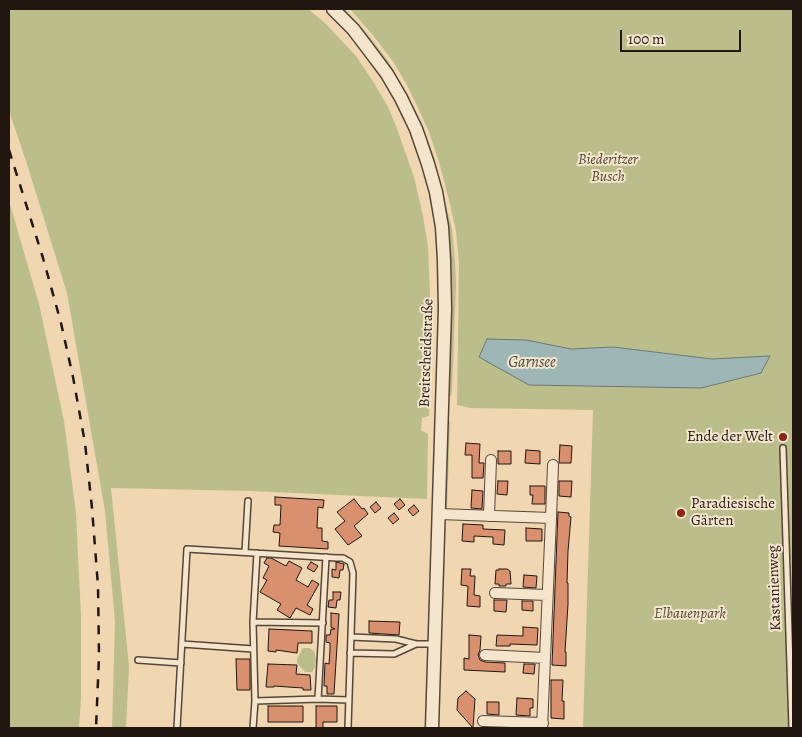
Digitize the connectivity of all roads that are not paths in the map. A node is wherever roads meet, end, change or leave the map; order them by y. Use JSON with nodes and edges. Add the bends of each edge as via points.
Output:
{"nodes":[{"id":1,"x":333,"y":9,"type":"edge"},
{"id":2,"x":783,"y":448,"type":"dead end"},
{"id":3,"x":491,"y":460,"type":"dead end"},
{"id":4,"x":553,"y":465,"type":"dead end"},
{"id":5,"x":248,"y":501,"type":"dead end"},
{"id":6,"x":439,"y":514,"type":"junction"},
{"id":7,"x":489,"y":516,"type":"junction"},
{"id":8,"x":551,"y":518,"type":"junction"},
{"id":9,"x":245,"y":552,"type":"junction"},
{"id":10,"x":256,"y":553,"type":"junction"},
{"id":11,"x":326,"y":557,"type":"junction"},
{"id":12,"x":495,"y":593,"type":"dead end"},
{"id":13,"x":547,"y":595,"type":"junction"},
{"id":14,"x":253,"y":622,"type":"junction"},
{"id":15,"x":323,"y":623,"type":"junction"},
{"id":16,"x":351,"y":637,"type":"junction"},
{"id":17,"x":182,"y":644,"type":"junction"},
{"id":18,"x":416,"y":644,"type":"junction"},
{"id":19,"x":435,"y":644,"type":"junction"},
{"id":20,"x":253,"y":649,"type":"junction"},
{"id":21,"x":350,"y":653,"type":"junction"},
{"id":22,"x":485,"y":655,"type":"dead end"},
{"id":23,"x":545,"y":658,"type":"junction"},
{"id":24,"x":138,"y":660,"type":"dead end"},
{"id":25,"x":181,"y":663,"type":"junction"},
{"id":26,"x":318,"y":699,"type":"junction"},
{"id":27,"x":349,"y":700,"type":"junction"},
{"id":28,"x":255,"y":701,"type":"junction"},
{"id":29,"x":484,"y":721,"type":"dead end"},
{"id":30,"x":543,"y":726,"type":"edge"},
{"id":31,"x":177,"y":728,"type":"edge"},
{"id":32,"x":253,"y":728,"type":"edge"},
{"id":33,"x":348,"y":728,"type":"edge"},
{"id":34,"x":432,"y":728,"type":"edge"},
{"id":35,"x":792,"y":728,"type":"edge"}],
"edges":[{"from":1,"to":6,"type":"street","name":"Breitscheidstraße","via":[[366,46],[401,98],[421,142],[436,192],[445,278]]},
{"from":2,"to":35,"type":"lane","name":"Kastanienweg"},
{"from":3,"to":7,"type":"street"},
{"from":4,"to":8,"type":"street"},
{"from":5,"to":9,"type":"lane"},
{"from":6,"to":7,"type":"street"},
{"from":6,"to":19,"type":"street","name":"Breitscheidstraße"},
{"from":7,"to":8,"type":"street"},
{"from":8,"to":13,"type":"street"},
{"from":9,"to":10,"type":"lane"},
{"from":9,"to":17,"type":"lane","via":[[188,549]]},
{"from":10,"to":11,"type":"lane"},
{"from":10,"to":14,"type":"lane"},
{"from":11,"to":15,"type":"lane"},
{"from":11,"to":16,"type":"lane","via":[[350,562],[353,572]]},
{"from":12,"to":13,"type":"street"},
{"from":13,"to":23,"type":"street"},
{"from":14,"to":15,"type":"lane"},
{"from":14,"to":20,"type":"lane"},
{"from":15,"to":26,"type":"lane"},
{"from":16,"to":18,"type":"lane","via":[[396,639]]},
{"from":16,"to":21,"type":"lane"},
{"from":17,"to":20,"type":"lane"},
{"from":17,"to":25,"type":"lane"},
{"from":18,"to":19,"type":"lane"},
{"from":18,"to":21,"type":"lane","via":[[394,654]]},
{"from":19,"to":34,"type":"street","name":"Breitscheidstraße"},
{"from":20,"to":28,"type":"lane"},
{"from":21,"to":27,"type":"lane"},
{"from":22,"to":23,"type":"street"},
{"from":23,"to":30,"type":"street"},
{"from":24,"to":25,"type":"lane"},
{"from":25,"to":31,"type":"lane"},
{"from":26,"to":27,"type":"lane"},
{"from":26,"to":28,"type":"lane"},
{"from":27,"to":33,"type":"lane"},
{"from":28,"to":32,"type":"lane"},
{"from":29,"to":30,"type":"street"}]}
